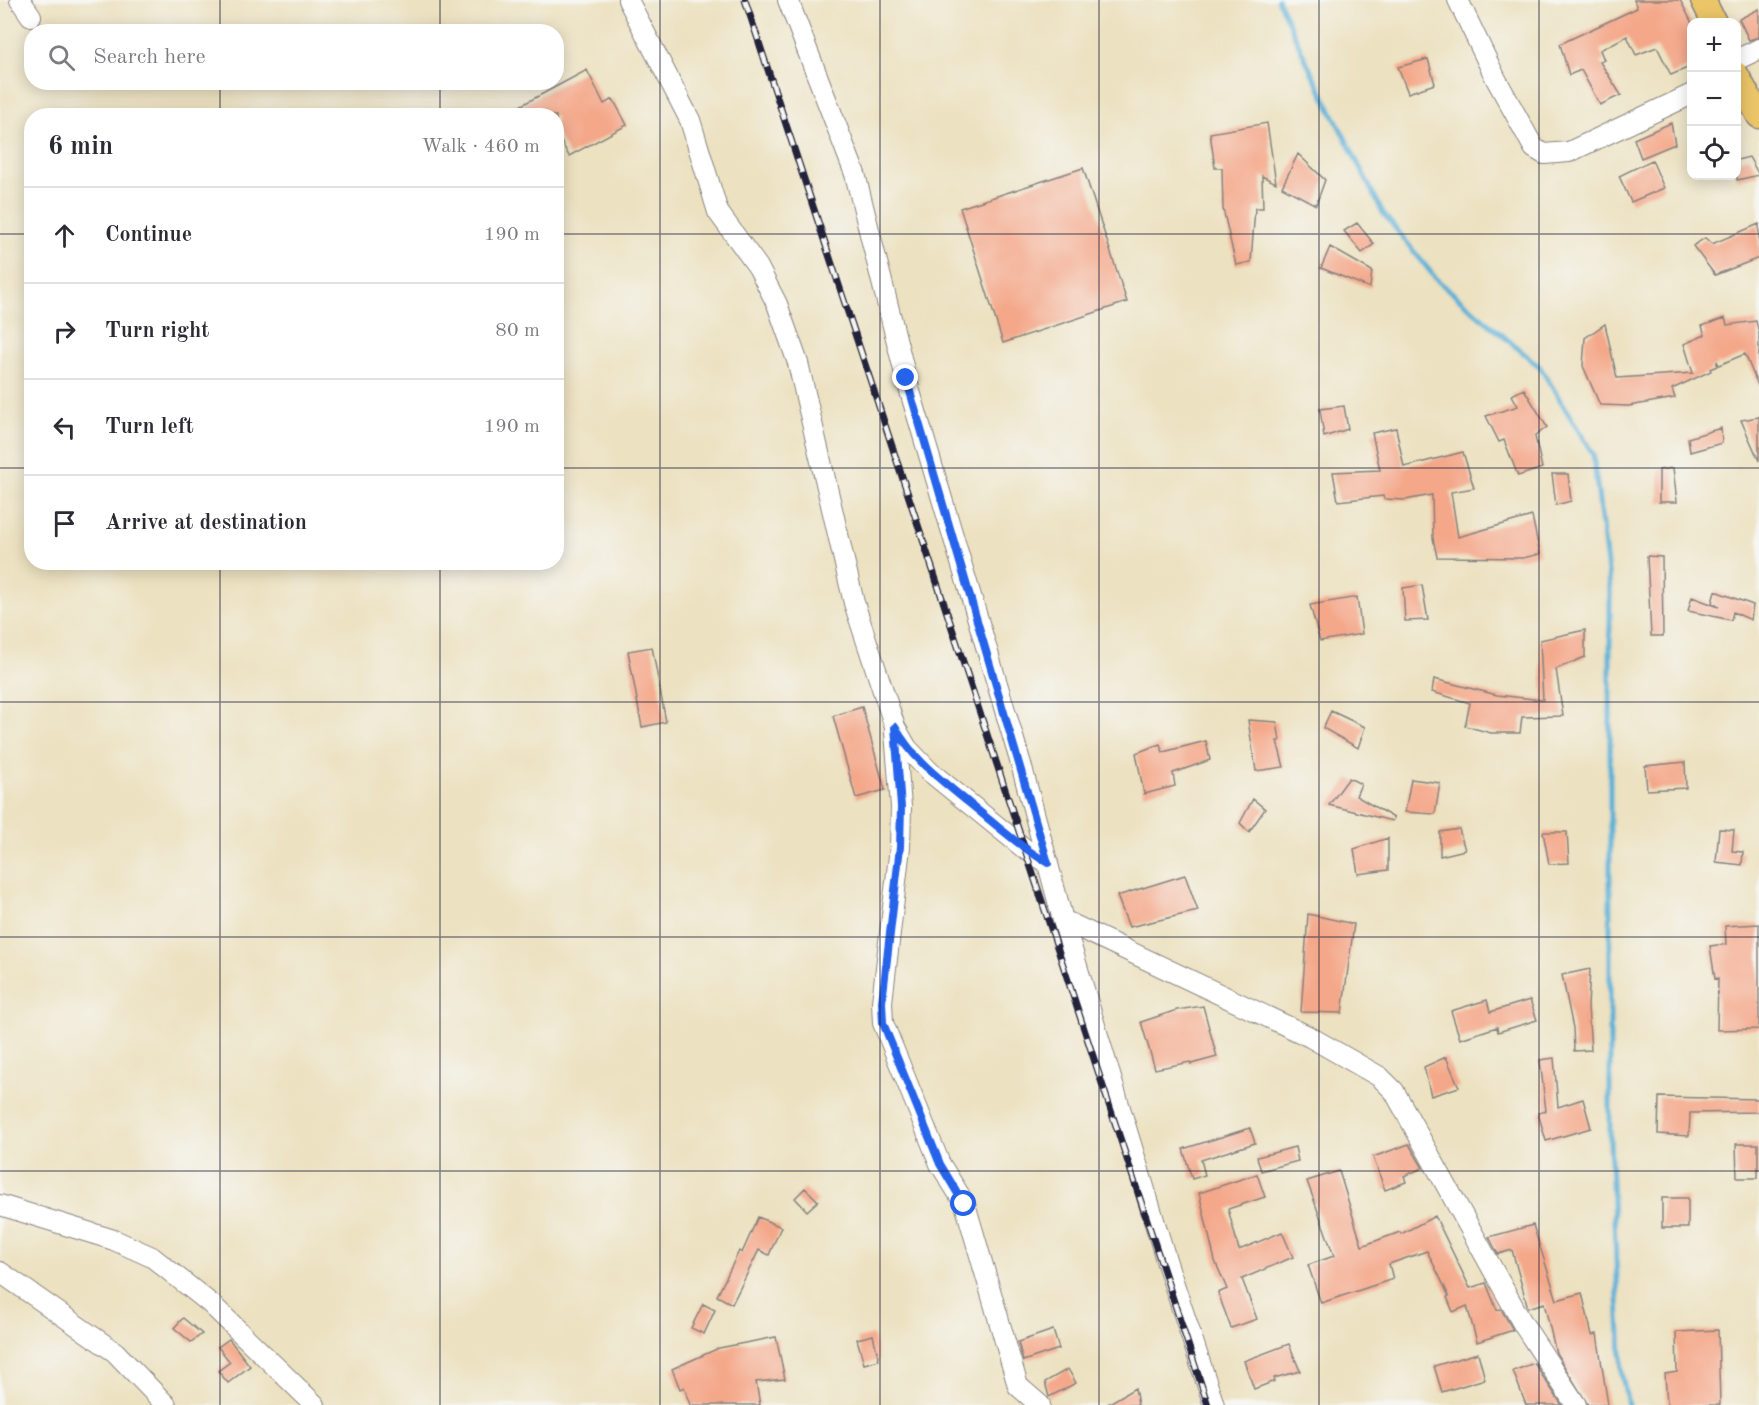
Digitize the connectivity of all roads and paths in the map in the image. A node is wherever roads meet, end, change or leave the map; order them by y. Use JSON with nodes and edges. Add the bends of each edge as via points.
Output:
{"nodes":[{"id":1,"x":628,"y":0,"type":"edge"},
{"id":2,"x":788,"y":0,"type":"edge"},
{"id":3,"x":1458,"y":0,"type":"edge"},
{"id":4,"x":1703,"y":0,"type":"edge"},
{"id":5,"x":1711,"y":18,"type":"edge"},
{"id":6,"x":1759,"y":49,"type":"edge"},
{"id":7,"x":1741,"y":58,"type":"edge"},
{"id":8,"x":1741,"y":82,"type":"edge"},
{"id":9,"x":1687,"y":96,"type":"edge"},
{"id":10,"x":1759,"y":116,"type":"edge"},
{"id":11,"x":895,"y":727,"type":"junction"},
{"id":12,"x":1048,"y":863,"type":"junction"},
{"id":13,"x":1063,"y":920,"type":"junction"},
{"id":14,"x":0,"y":1205,"type":"edge"},
{"id":15,"x":0,"y":1272,"type":"edge"},
{"id":16,"x":166,"y":1405,"type":"edge"},
{"id":17,"x":315,"y":1405,"type":"edge"},
{"id":18,"x":1040,"y":1405,"type":"edge"},
{"id":19,"x":1214,"y":1405,"type":"edge"},
{"id":20,"x":1576,"y":1405,"type":"edge"}],
"edges":[{"from":1,"to":11,"type":"street","via":[[690,120],[718,212],[758,267],[777,304],[798,363],[854,603]]},
{"from":2,"to":12,"type":"street","via":[[855,174],[909,390]]},
{"from":3,"to":9,"type":"street","via":[[1501,89],[1534,148],[1544,154],[1569,152]]},
{"from":4,"to":5,"type":"main road"},
{"from":6,"to":7,"type":"street"},
{"from":8,"to":10,"type":"main road"},
{"from":11,"to":12,"type":"street","via":[[907,748],[929,771]]},
{"from":11,"to":18,"type":"street","via":[[900,847],[882,1002],[883,1023],[940,1164],[964,1204],[1018,1386]]},
{"from":12,"to":13,"type":"street"},
{"from":13,"to":19,"type":"street"},
{"from":13,"to":20,"type":"street","via":[[1310,1037],[1380,1077],[1394,1091],[1523,1324]]},
{"from":14,"to":17,"type":"street","via":[[114,1240],[152,1257],[211,1305]]},
{"from":15,"to":16,"type":"street","via":[[115,1352]]}]}
